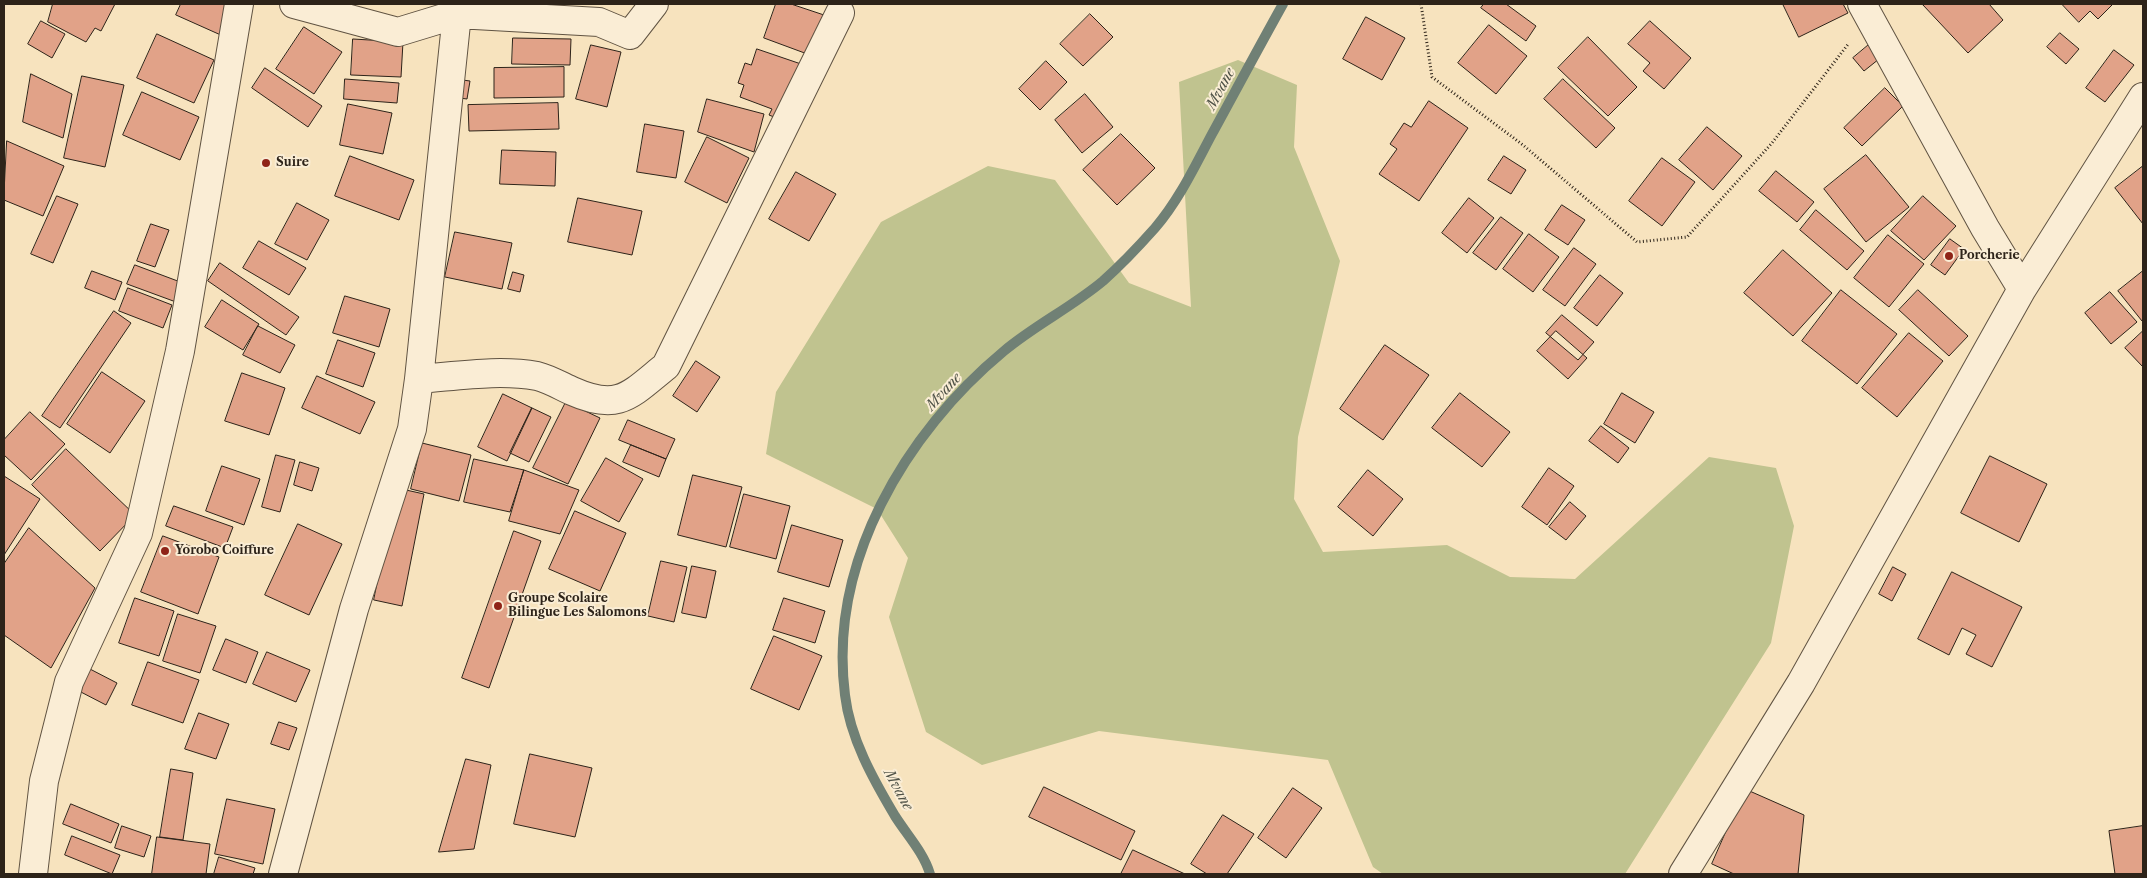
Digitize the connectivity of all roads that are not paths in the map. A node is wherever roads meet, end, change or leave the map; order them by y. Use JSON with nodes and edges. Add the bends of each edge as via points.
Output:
{"nodes":[{"id":1,"x":239,"y":4,"type":"edge"},
{"id":2,"x":294,"y":4,"type":"edge"},
{"id":3,"x":654,"y":4,"type":"edge"},
{"id":4,"x":1866,"y":10,"type":"edge"},
{"id":5,"x":840,"y":13,"type":"dead end"},
{"id":6,"x":457,"y":14,"type":"junction"},
{"id":7,"x":2143,"y":97,"type":"edge"},
{"id":8,"x":2022,"y":289,"type":"junction"},
{"id":9,"x":420,"y":379,"type":"junction"},
{"id":10,"x":33,"y":874,"type":"edge"},
{"id":11,"x":283,"y":874,"type":"edge"},
{"id":12,"x":1683,"y":874,"type":"edge"}],
"edges":[{"from":1,"to":10,"type":"street","via":[[180,351],[138,533],[69,682],[44,781]]},
{"from":2,"to":6,"type":"street","via":[[398,32]]},
{"from":3,"to":6,"type":"street","via":[[630,35],[599,22]]},
{"from":4,"to":8,"type":"street","via":[[1985,228]]},
{"from":5,"to":9,"type":"street","via":[[666,366],[630,396],[604,402],[539,376],[505,373]]},
{"from":6,"to":9,"type":"street"},
{"from":7,"to":8,"type":"street"},
{"from":8,"to":12,"type":"street","via":[[1801,683]]},
{"from":9,"to":11,"type":"street","via":[[412,429],[354,609]]}]}
